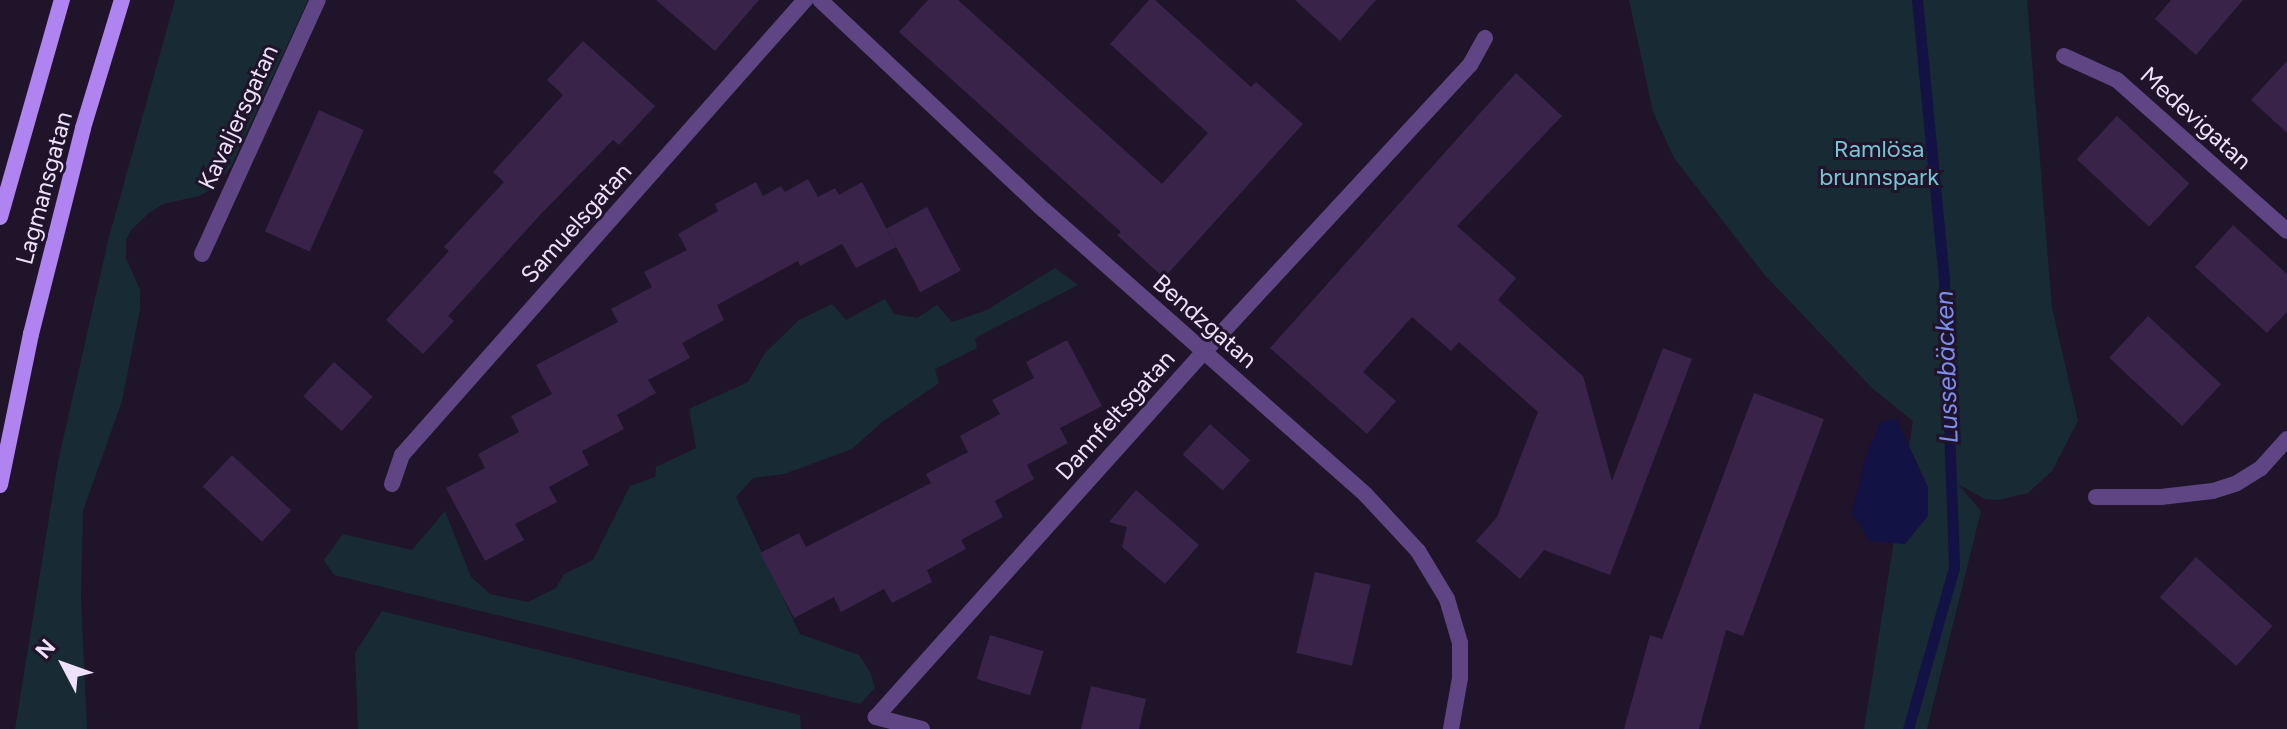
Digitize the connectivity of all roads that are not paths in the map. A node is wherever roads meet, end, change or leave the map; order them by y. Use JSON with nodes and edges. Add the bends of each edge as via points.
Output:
{"nodes":[{"id":1,"x":62,"y":0,"type":"edge"},
{"id":2,"x":122,"y":0,"type":"edge"},
{"id":3,"x":318,"y":0,"type":"edge"},
{"id":4,"x":805,"y":0,"type":"edge"},
{"id":5,"x":820,"y":0,"type":"edge"},
{"id":6,"x":1485,"y":38,"type":"dead end"},
{"id":7,"x":2064,"y":56,"type":"dead end"},
{"id":8,"x":0,"y":217,"type":"edge"},
{"id":9,"x":2287,"y":231,"type":"edge"},
{"id":10,"x":202,"y":254,"type":"dead end"},
{"id":11,"x":1204,"y":352,"type":"junction"},
{"id":12,"x":2287,"y":439,"type":"edge"},
{"id":13,"x":392,"y":484,"type":"dead end"},
{"id":14,"x":0,"y":485,"type":"edge"},
{"id":15,"x":2096,"y":497,"type":"dead end"},
{"id":16,"x":922,"y":729,"type":"edge"},
{"id":17,"x":1451,"y":729,"type":"edge"}],
"edges":[{"from":1,"to":8,"type":"main road","name":"Lagmansgatan"},
{"from":2,"to":14,"type":"main road","name":"Lagmansgatan","via":[[38,305]]},
{"from":3,"to":10,"type":"street","name":"Kavaljersgatan"},
{"from":4,"to":13,"type":"street","name":"Samuelsgatan","via":[[402,455]]},
{"from":5,"to":11,"type":"street","name":"Bendzgatan"},
{"from":6,"to":11,"type":"street","name":"Dannfeltsgatan","via":[[1470,65]]},
{"from":7,"to":9,"type":"street","name":"Medevigatan","via":[[2117,80]]},
{"from":11,"to":16,"type":"street","name":"Dannfeltsgatan","via":[[876,717]]},
{"from":11,"to":17,"type":"street","name":"Bendzgatan","via":[[1365,494],[1430,568],[1447,599],[1460,643]]},
{"from":12,"to":15,"type":"street","via":[[2261,468],[2213,491]]}]}
